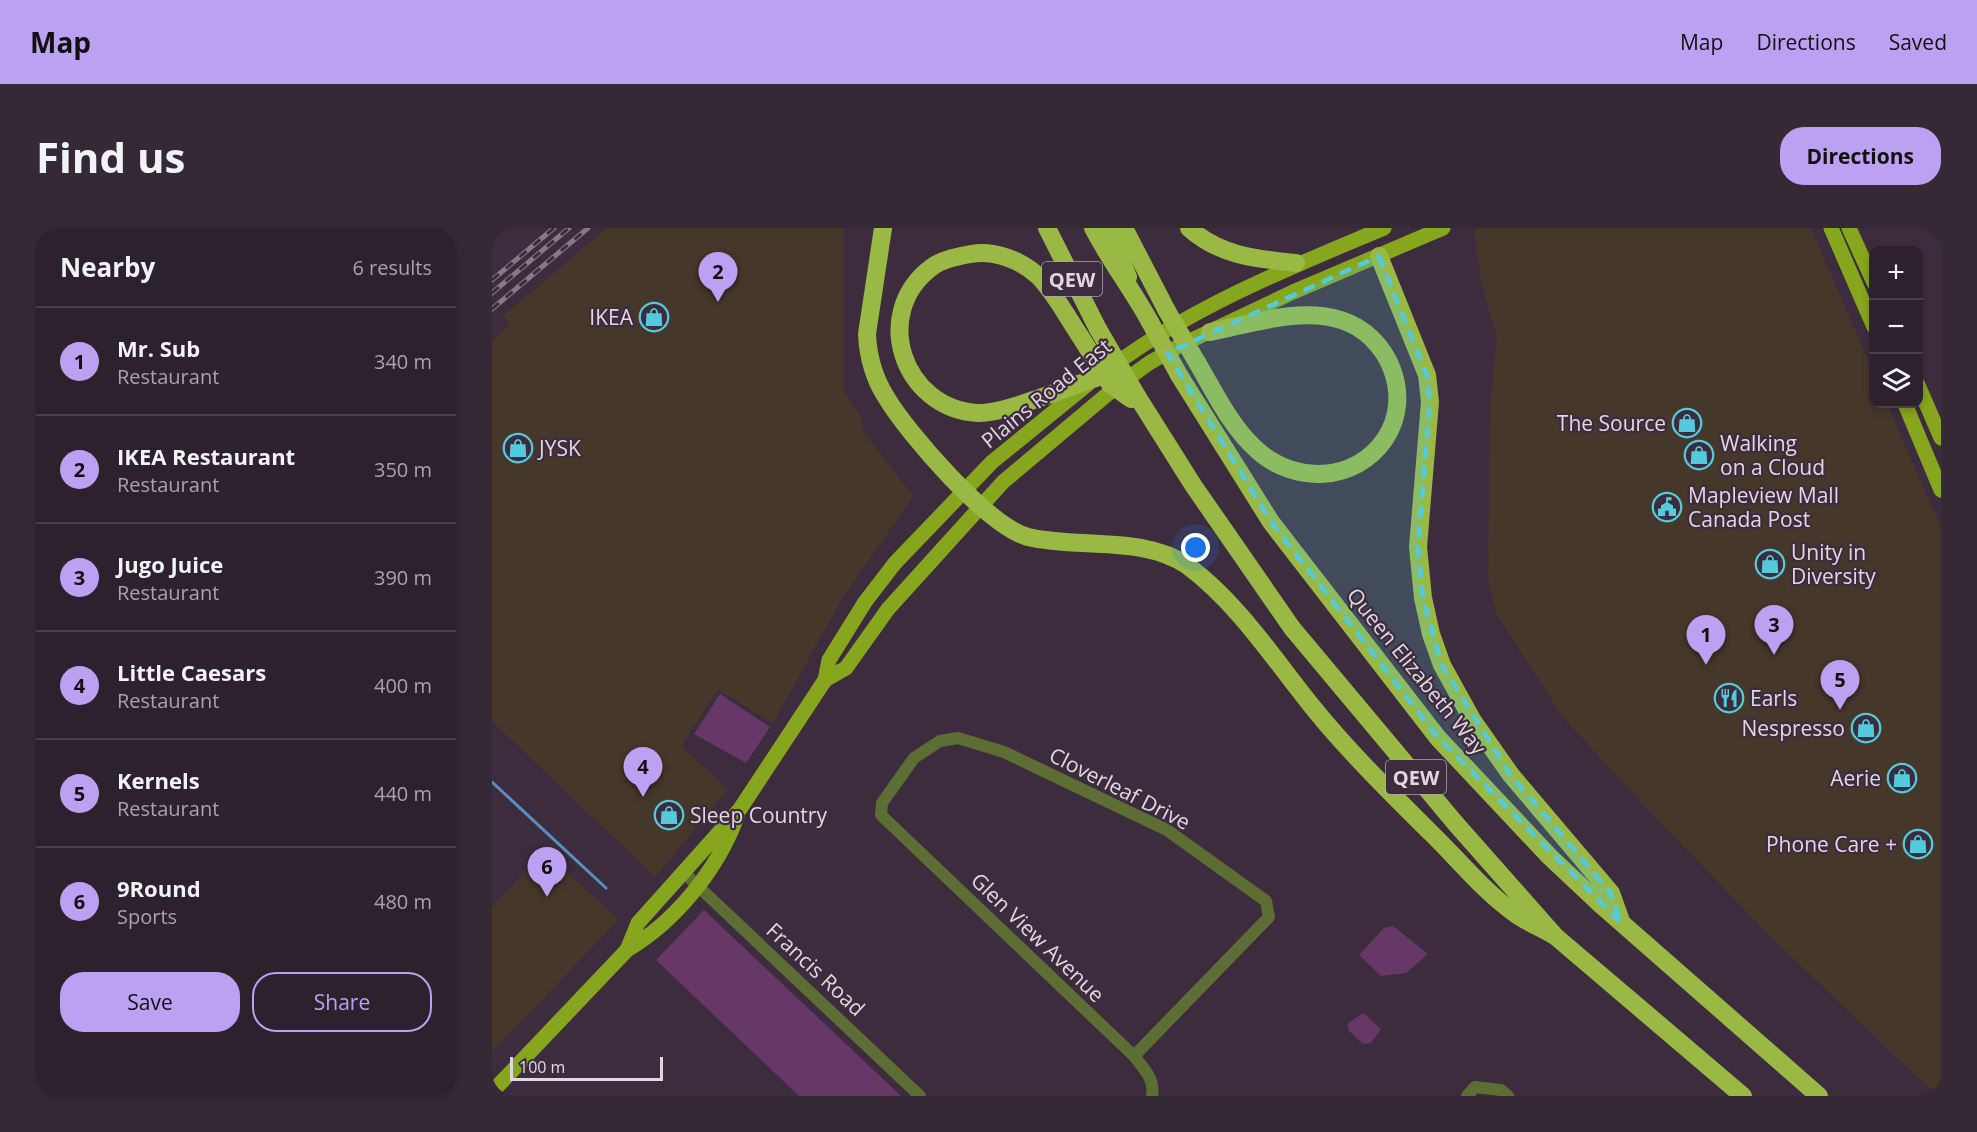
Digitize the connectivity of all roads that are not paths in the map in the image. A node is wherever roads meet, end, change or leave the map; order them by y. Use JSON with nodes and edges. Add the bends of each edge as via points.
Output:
{"nodes":[{"id":1,"x":883,"y":228,"type":"edge"},
{"id":2,"x":1047,"y":228,"type":"edge"},
{"id":3,"x":1093,"y":228,"type":"edge"},
{"id":4,"x":1108,"y":228,"type":"edge"},
{"id":5,"x":1124,"y":228,"type":"edge"},
{"id":6,"x":1189,"y":228,"type":"edge"},
{"id":7,"x":1384,"y":228,"type":"edge"},
{"id":8,"x":1443,"y":228,"type":"edge"},
{"id":9,"x":1831,"y":228,"type":"edge"},
{"id":10,"x":1849,"y":228,"type":"edge"},
{"id":11,"x":1366,"y":231,"type":"edge"},
{"id":12,"x":1379,"y":256,"type":"junction"},
{"id":13,"x":1296,"y":263,"type":"junction"},
{"id":14,"x":1869,"y":273,"type":"edge"},
{"id":15,"x":1131,"y":287,"type":"junction"},
{"id":16,"x":1869,"y":315,"type":"edge"},
{"id":17,"x":1210,"y":332,"type":"junction"},
{"id":18,"x":1096,"y":378,"type":"junction"},
{"id":19,"x":1923,"y":397,"type":"edge"},
{"id":20,"x":1137,"y":401,"type":"junction"},
{"id":21,"x":1907,"y":408,"type":"edge"},
{"id":22,"x":1941,"y":438,"type":"edge"},
{"id":23,"x":1941,"y":490,"type":"edge"},
{"id":24,"x":966,"y":491,"type":"junction"},
{"id":25,"x":980,"y":506,"type":"junction"},
{"id":26,"x":825,"y":680,"type":"junction"},
{"id":27,"x":740,"y":809,"type":"junction"},
{"id":28,"x":881,"y":815,"type":"joint"},
{"id":29,"x":683,"y":872,"type":"junction"},
{"id":30,"x":698,"y":884,"type":"junction"},
{"id":31,"x":1621,"y":923,"type":"junction"},
{"id":32,"x":1555,"y":936,"type":"junction"},
{"id":33,"x":627,"y":950,"type":"junction"},
{"id":34,"x":1134,"y":1056,"type":"junction"},
{"id":35,"x":492,"y":1092,"type":"edge"},
{"id":36,"x":920,"y":1096,"type":"edge"},
{"id":37,"x":1152,"y":1096,"type":"edge"},
{"id":38,"x":1467,"y":1096,"type":"edge"},
{"id":39,"x":1508,"y":1096,"type":"edge"},
{"id":40,"x":1743,"y":1096,"type":"edge"},
{"id":41,"x":1819,"y":1096,"type":"edge"}],
"edges":[{"from":1,"to":24,"type":"highway","via":[[867,334],[874,374],[898,415]]},
{"from":2,"to":20,"type":"highway","number":"QEW","bridge":true},
{"from":3,"to":15,"type":"highway","name":"Queen Elizabeth Way","number":"QEW","via":[[1109,261]]},
{"from":4,"to":15,"type":"highway"},
{"from":5,"to":17,"type":"highway","bridge":true,"via":[[1167,311],[1230,417],[1248,442],[1273,462],[1298,473],[1328,474],[1362,461],[1378,447],[1391,426],[1397,399],[1391,364],[1377,343],[1351,324],[1328,317],[1303,316]]},
{"from":6,"to":13,"type":"highway","via":[[1214,246],[1238,255]]},
{"from":7,"to":11,"type":"main road","name":"Plains Road East"},
{"from":8,"to":12,"type":"main road","name":"Plains Road East"},
{"from":9,"to":16,"type":"main road"},
{"from":10,"to":14,"type":"main road"},
{"from":11,"to":12,"type":"main road"},
{"from":11,"to":13,"type":"main road","name":"Plains Road East"},
{"from":12,"to":17,"type":"main road","name":"Plains Road East"},
{"from":12,"to":31,"type":"highway","via":[[1427,375],[1430,402],[1418,547],[1423,598],[1442,665],[1473,721],[1511,775],[1611,893]]},
{"from":13,"to":18,"type":"main road","name":"Plains Road East","via":[[1176,325]]},
{"from":15,"to":31,"type":"highway","name":"Queen Elizabeth Way","number":"QEW","bridge":true,"via":[[1179,375],[1271,522],[1438,738],[1550,856]]},
{"from":17,"to":25,"type":"main road","name":"Plains Road East","via":[[1149,363],[1116,387],[1039,449]]},
{"from":18,"to":20,"type":"highway","bridge":true,"via":[[1011,407],[981,413],[957,411],[933,399],[917,383],[903,356],[900,334],[906,301],[932,267],[952,257],[977,253],[1013,260],[1037,275],[1110,384]]},
{"from":18,"to":24,"type":"main road","name":"Plains Road East","via":[[1016,441]]},
{"from":19,"to":22,"type":"main road"},
{"from":20,"to":32,"type":"highway","number":"QEW","via":[[1292,628]]},
{"from":21,"to":23,"type":"main road"},
{"from":24,"to":25,"type":"highway"},
{"from":24,"to":26,"type":"main road","name":"Plains Road East","via":[[895,563],[865,602],[829,660]]},
{"from":25,"to":26,"type":"main road","name":"Plains Road East","via":[[888,609],[846,668]]},
{"from":25,"to":32,"type":"highway","via":[[1006,527],[1026,536],[1058,542],[1112,543],[1149,550],[1185,564],[1242,619],[1316,712],[1393,796],[1516,915]]},
{"from":26,"to":27,"type":"main road","name":"Plains Road East"},
{"from":27,"to":29,"type":"main road","name":"Plains Road East"},
{"from":27,"to":30,"type":"main road","name":"Plains Road East","via":[[719,858]]},
{"from":28,"to":34,"type":"street","name":"Glen View Avenue"},
{"from":28,"to":34,"type":"street","name":"Cloverleaf Drive","via":[[882,803],[914,758],[940,741],[958,738],[1004,752],[1167,830],[1266,901],[1269,917]]},
{"from":29,"to":30,"type":"street","name":"Francis Road"},
{"from":29,"to":33,"type":"main road","name":"Plains Road East","via":[[639,923]]},
{"from":30,"to":33,"type":"main road","name":"Plains Road East","via":[[651,936]]},
{"from":30,"to":36,"type":"street","name":"Francis Road"},
{"from":31,"to":41,"type":"highway","name":"Queen Elizabeth Way","number":"QEW"},
{"from":32,"to":40,"type":"highway","number":"QEW"},
{"from":33,"to":35,"type":"main road","name":"Plains Road East"},
{"from":34,"to":37,"type":"street","name":"Glen View Avenue","via":[[1150,1077]]},
{"from":38,"to":39,"type":"street","via":[[1475,1088],[1501,1090]]}]}
